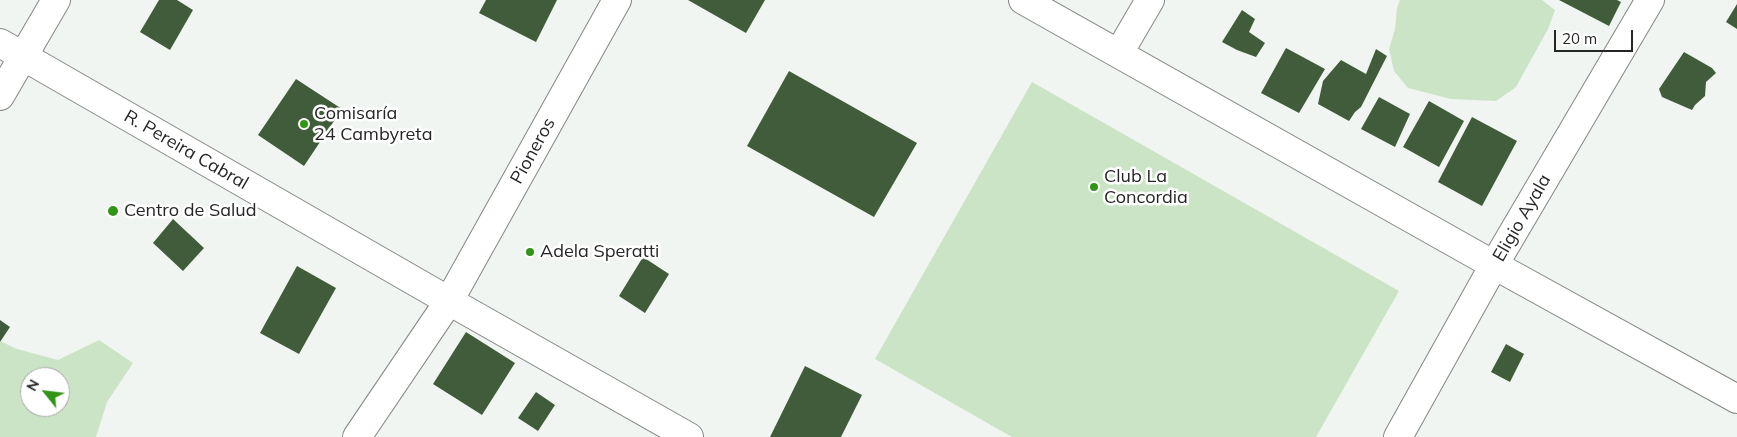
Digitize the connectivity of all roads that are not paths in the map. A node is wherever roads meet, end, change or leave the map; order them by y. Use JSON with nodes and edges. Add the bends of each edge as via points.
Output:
{"nodes":[{"id":1,"x":56,"y":0,"type":"edge"},
{"id":2,"x":616,"y":0,"type":"edge"},
{"id":3,"x":1023,"y":0,"type":"edge"},
{"id":4,"x":1150,"y":0,"type":"edge"},
{"id":5,"x":1650,"y":0,"type":"edge"},
{"id":6,"x":0,"y":44,"type":"edge"},
{"id":7,"x":1119,"y":54,"type":"junction"},
{"id":8,"x":24,"y":57,"type":"junction"},
{"id":9,"x":0,"y":96,"type":"edge"},
{"id":10,"x":1494,"y":265,"type":"junction"},
{"id":11,"x":449,"y":301,"type":"junction"},
{"id":12,"x":1737,"y":399,"type":"edge"},
{"id":13,"x":357,"y":437,"type":"edge"},
{"id":14,"x":689,"y":437,"type":"edge"},
{"id":15,"x":1398,"y":437,"type":"edge"}],
"edges":[{"from":1,"to":8,"type":"street"},
{"from":2,"to":11,"type":"street","name":"Pioneros"},
{"from":3,"to":7,"type":"street"},
{"from":4,"to":7,"type":"street"},
{"from":5,"to":10,"type":"street","name":"Eligio Ayala"},
{"from":6,"to":8,"type":"street","name":"R. Pereira Cabral"},
{"from":7,"to":10,"type":"street"},
{"from":8,"to":9,"type":"street"},
{"from":8,"to":11,"type":"street","name":"R. Pereira Cabral"},
{"from":10,"to":12,"type":"street"},
{"from":10,"to":15,"type":"street","name":"Eligio Ayala"},
{"from":11,"to":13,"type":"street","name":"Pioneros"},
{"from":11,"to":14,"type":"street","name":"R. Pereira Cabral"}]}
